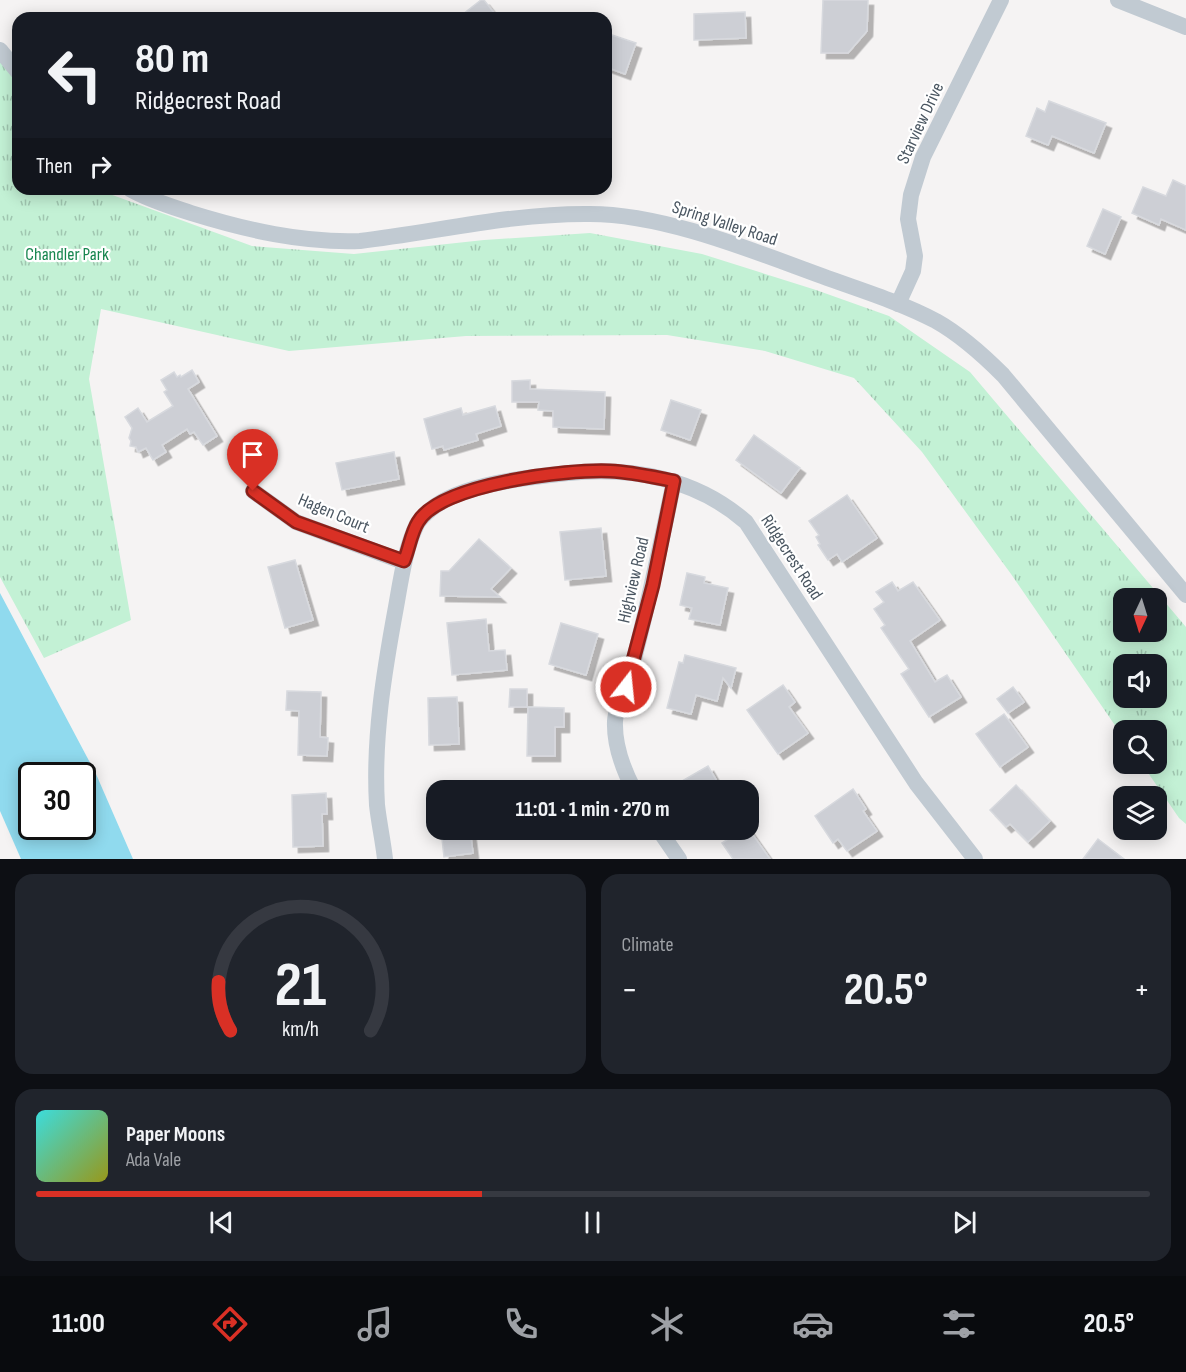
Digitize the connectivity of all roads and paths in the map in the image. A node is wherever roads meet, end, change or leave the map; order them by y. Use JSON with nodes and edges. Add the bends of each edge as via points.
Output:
{"nodes":[{"id":1,"x":1001,"y":0,"type":"edge"},
{"id":2,"x":1118,"y":0,"type":"edge"},
{"id":3,"x":1186,"y":27,"type":"edge"},
{"id":4,"x":0,"y":50,"type":"edge"},
{"id":5,"x":12,"y":65,"type":"edge"},
{"id":6,"x":143,"y":195,"type":"edge"},
{"id":7,"x":898,"y":304,"type":"junction"},
{"id":8,"x":674,"y":481,"type":"junction"},
{"id":9,"x":253,"y":491,"type":"dead end"},
{"id":10,"x":404,"y":561,"type":"junction"},
{"id":11,"x":1186,"y":595,"type":"edge"},
{"id":12,"x":629,"y":780,"type":"edge"},
{"id":13,"x":666,"y":840,"type":"edge"},
{"id":14,"x":386,"y":859,"type":"edge"},
{"id":15,"x":679,"y":859,"type":"edge"},
{"id":16,"x":975,"y":859,"type":"edge"}],
"edges":[{"from":1,"to":7,"type":"street","name":"Starview Drive","via":[[916,178],[908,219],[915,256],[913,272]]},
{"from":2,"to":3,"type":"street"},
{"from":4,"to":5,"type":"street"},
{"from":6,"to":7,"type":"street","name":"Spring Valley Road","via":[[218,222],[294,238],[336,242],[563,214],[622,216],[681,228]]},
{"from":7,"to":11,"type":"street","name":"Spring Valley Road","via":[[961,338],[1003,375]]},
{"from":8,"to":10,"type":"street","name":"Ridgecrest Road","via":[[608,471],[577,472],[517,479],[463,494],[440,502],[418,522]]},
{"from":8,"to":12,"type":"street","name":"Highview Road","via":[[653,585],[615,719],[621,764]]},
{"from":8,"to":16,"type":"street","name":"Ridgecrest Road","via":[[707,493],[746,522],[916,783]]},
{"from":9,"to":10,"type":"street","name":"Hagen Court","via":[[296,522]]},
{"from":10,"to":14,"type":"street","name":"Ridgecrest Road","via":[[379,715],[378,805]]},
{"from":13,"to":15,"type":"street"}]}
